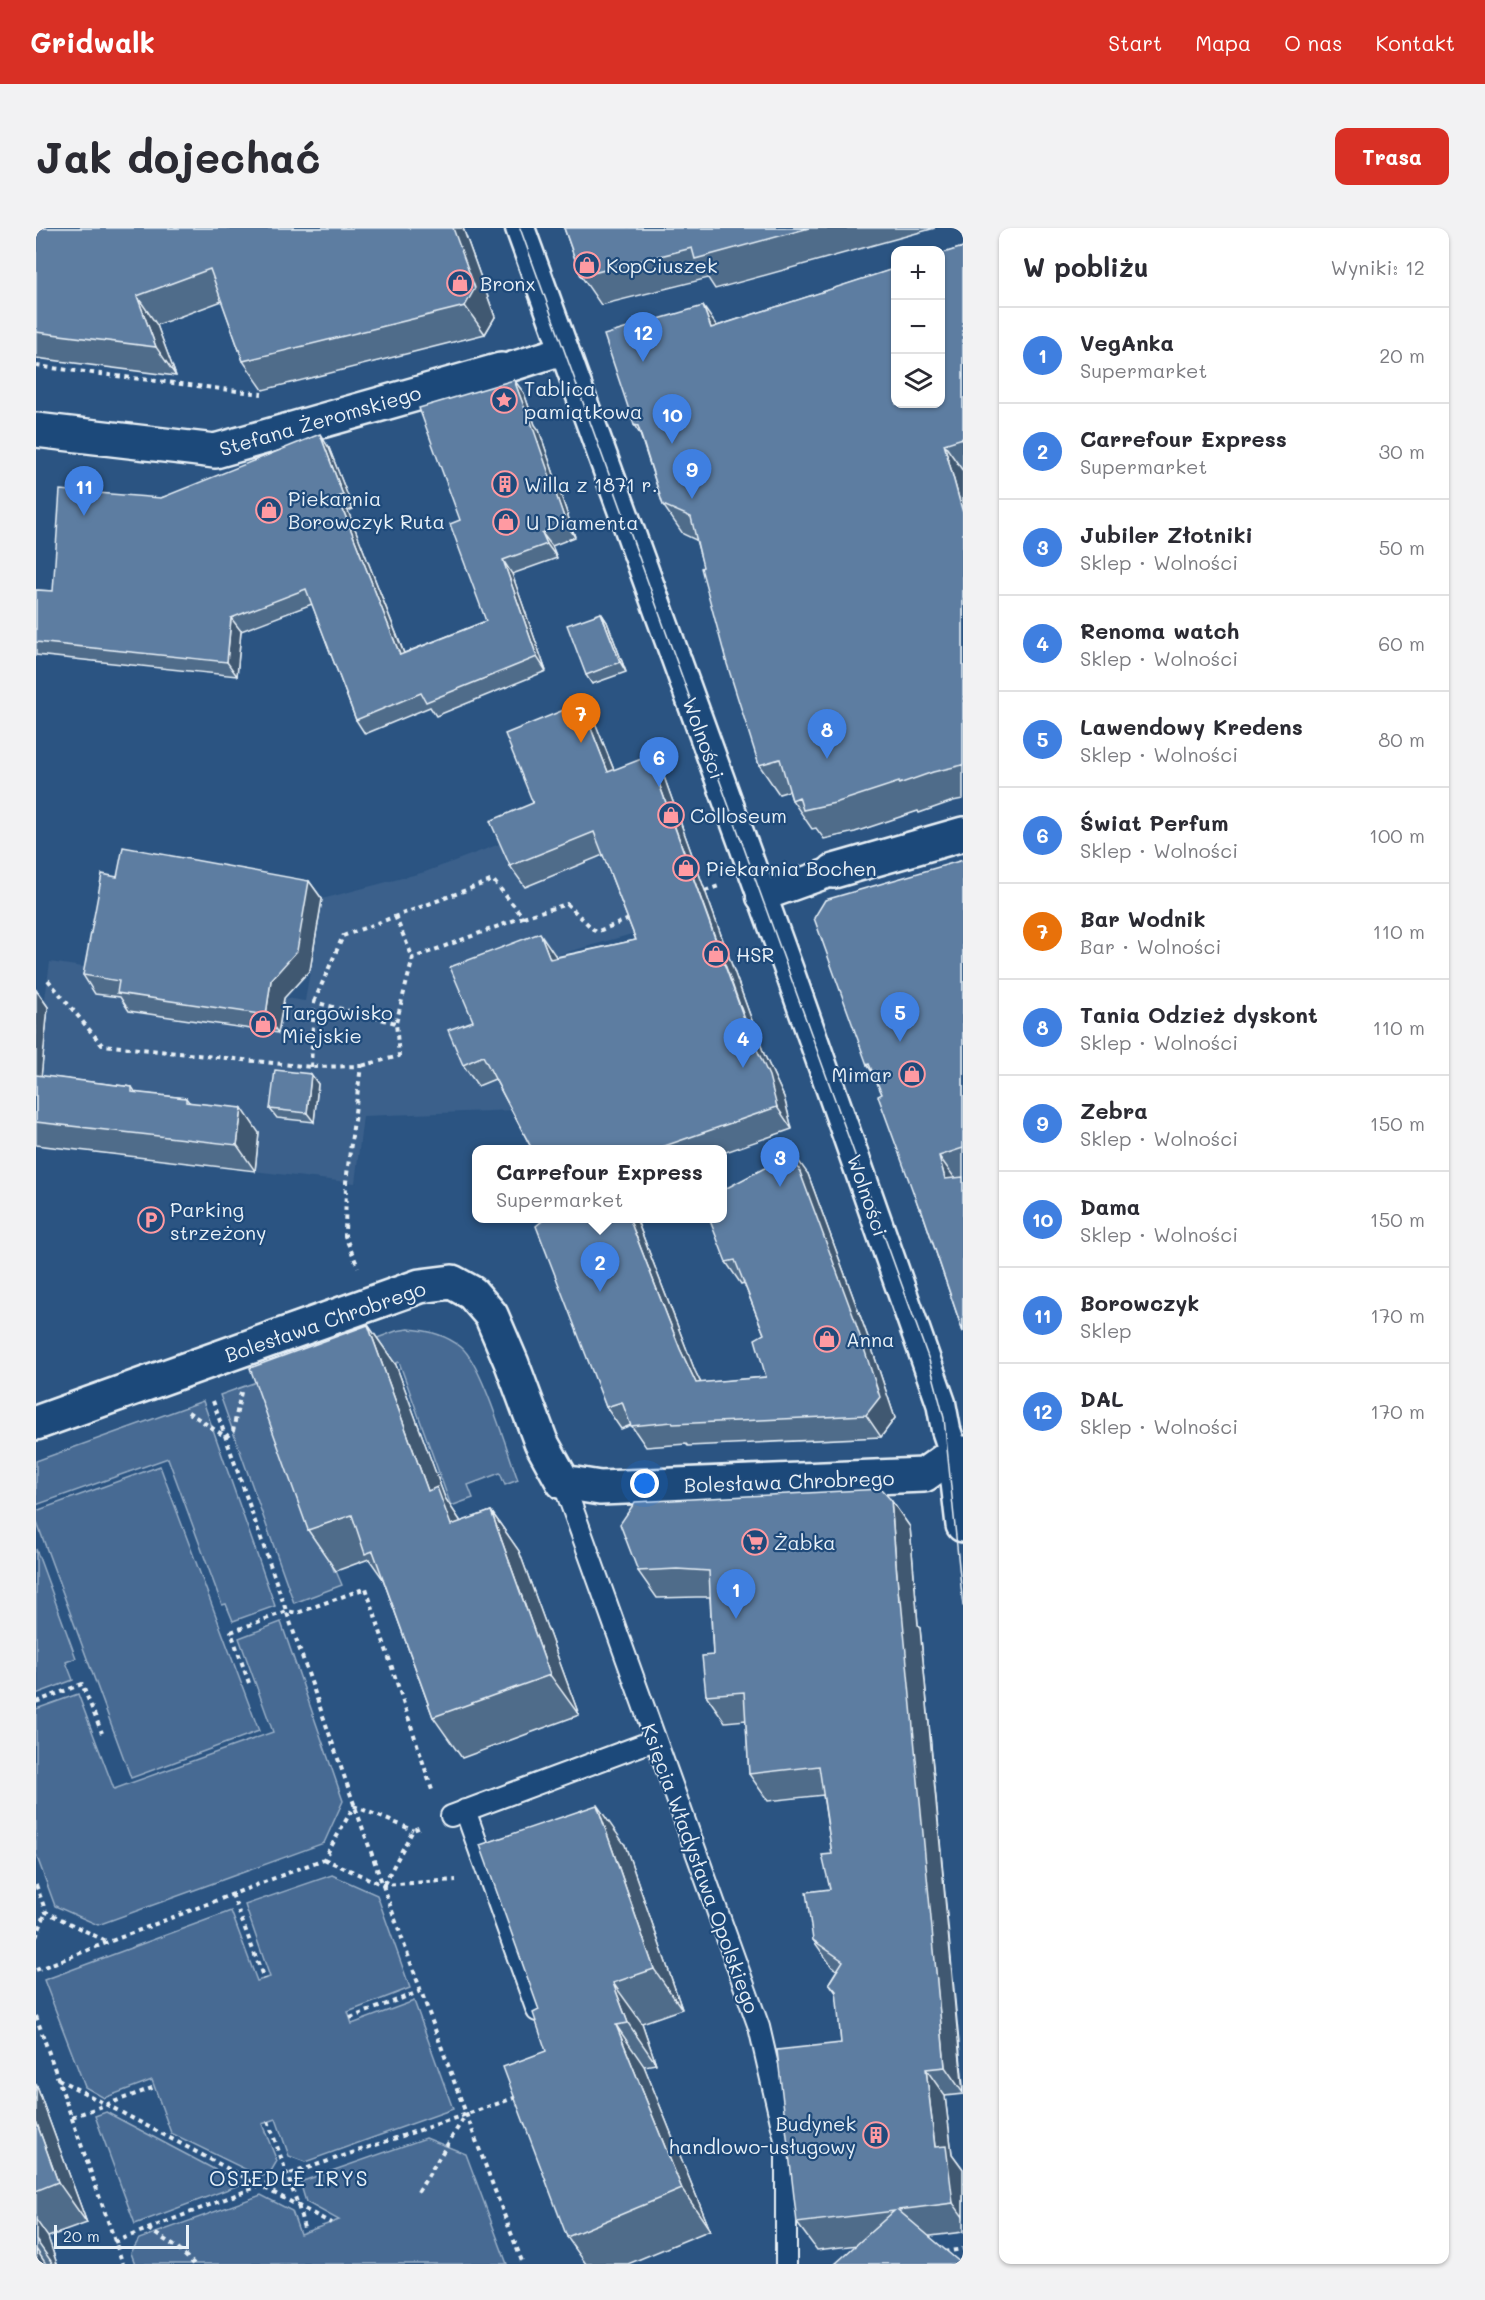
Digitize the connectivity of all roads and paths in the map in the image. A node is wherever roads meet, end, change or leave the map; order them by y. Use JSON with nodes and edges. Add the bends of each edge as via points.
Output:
{"nodes":[{"id":1,"x":520,"y":228,"type":"edge"},
{"id":2,"x":564,"y":350,"type":"junction"},
{"id":3,"x":36,"y":366,"type":"edge"},
{"id":4,"x":501,"y":370,"type":"joint"},
{"id":5,"x":266,"y":394,"type":"dead end"},
{"id":6,"x":36,"y":430,"type":"edge"},
{"id":7,"x":963,"y":834,"type":"edge"},
{"id":8,"x":834,"y":872,"type":"joint"},
{"id":9,"x":761,"y":897,"type":"junction"},
{"id":10,"x":395,"y":916,"type":"junction"},
{"id":11,"x":523,"y":917,"type":"junction"},
{"id":12,"x":633,"y":918,"type":"edge"},
{"id":13,"x":412,"y":958,"type":"junction"},
{"id":14,"x":48,"y":980,"type":"dead end"},
{"id":15,"x":314,"y":1002,"type":"junction"},
{"id":16,"x":396,"y":1023,"type":"junction"},
{"id":17,"x":361,"y":1066,"type":"junction"},
{"id":18,"x":310,"y":1067,"type":"junction"},
{"id":19,"x":345,"y":1236,"type":"dead end"},
{"id":20,"x":242,"y":1387,"type":"dead end"},
{"id":21,"x":210,"y":1392,"type":"dead end"},
{"id":22,"x":183,"y":1408,"type":"dead end"},
{"id":23,"x":36,"y":1423,"type":"edge"},
{"id":24,"x":226,"y":1437,"type":"junction"},
{"id":25,"x":959,"y":1454,"type":"edge"},
{"id":26,"x":563,"y":1482,"type":"junction"},
{"id":27,"x":963,"y":1525,"type":"edge"},
{"id":28,"x":286,"y":1611,"type":"junction"},
{"id":29,"x":249,"y":1683,"type":"dead end"},
{"id":30,"x":36,"y":1702,"type":"edge"},
{"id":31,"x":102,"y":1733,"type":"dead end"},
{"id":32,"x":655,"y":1740,"type":"junction"},
{"id":33,"x":428,"y":1778,"type":"dead end"},
{"id":34,"x":354,"y":1806,"type":"junction"},
{"id":35,"x":324,"y":1859,"type":"junction"},
{"id":36,"x":489,"y":1877,"type":"junction"},
{"id":37,"x":36,"y":1885,"type":"edge"},
{"id":38,"x":383,"y":1885,"type":"junction"},
{"id":39,"x":232,"y":1894,"type":"junction"},
{"id":40,"x":46,"y":1912,"type":"junction"},
{"id":41,"x":36,"y":1937,"type":"edge"},
{"id":42,"x":108,"y":1942,"type":"junction"},
{"id":43,"x":36,"y":1970,"type":"edge"},
{"id":44,"x":264,"y":1979,"type":"dead end"},
{"id":45,"x":421,"y":1991,"type":"junction"},
{"id":46,"x":537,"y":2011,"type":"edge"},
{"id":47,"x":36,"y":2016,"type":"edge"},
{"id":48,"x":350,"y":2018,"type":"dead end"},
{"id":49,"x":58,"y":2079,"type":"junction"},
{"id":50,"x":155,"y":2087,"type":"dead end"},
{"id":51,"x":526,"y":2094,"type":"edge"},
{"id":52,"x":106,"y":2104,"type":"junction"},
{"id":53,"x":465,"y":2115,"type":"junction"},
{"id":54,"x":72,"y":2117,"type":"junction"},
{"id":55,"x":268,"y":2121,"type":"dead end"},
{"id":56,"x":287,"y":2175,"type":"junction"},
{"id":57,"x":262,"y":2186,"type":"junction"},
{"id":58,"x":418,"y":2192,"type":"dead end"},
{"id":59,"x":298,"y":2205,"type":"junction"},
{"id":60,"x":331,"y":2223,"type":"dead end"},
{"id":61,"x":148,"y":2229,"type":"junction"},
{"id":62,"x":305,"y":2232,"type":"dead end"},
{"id":63,"x":114,"y":2242,"type":"junction"},
{"id":64,"x":963,"y":2249,"type":"edge"},
{"id":65,"x":940,"y":2252,"type":"edge"},
{"id":66,"x":123,"y":2264,"type":"edge"},
{"id":67,"x":194,"y":2264,"type":"edge"},
{"id":68,"x":523,"y":2264,"type":"edge"},
{"id":69,"x":786,"y":2264,"type":"edge"}],
"edges":[{"from":1,"to":2,"type":"street","name":"Wolności"},
{"from":2,"to":4,"type":"street","name":"Stefana Żeromskiego"},
{"from":2,"to":9,"type":"street","name":"Wolności"},
{"from":3,"to":5,"type":"path"},
{"from":4,"to":6,"type":"street","name":"Stefana Żeromskiego","via":[[214,451]]},
{"from":7,"to":8,"type":"street"},
{"from":8,"to":9,"type":"street"},
{"from":9,"to":25,"type":"street","name":"Wolności","via":[[941,1403],[946,1430]]},
{"from":10,"to":11,"type":"path","via":[[493,880]]},
{"from":10,"to":13,"type":"path"},
{"from":10,"to":15,"type":"path","via":[[343,936]]},
{"from":11,"to":12,"type":"path","via":[[567,904],[596,932]]},
{"from":11,"to":13,"type":"path"},
{"from":13,"to":16,"type":"path"},
{"from":14,"to":18,"type":"path","via":[[102,1045]]},
{"from":15,"to":16,"type":"path"},
{"from":15,"to":18,"type":"path"},
{"from":16,"to":17,"type":"path","via":[[399,1056]]},
{"from":17,"to":18,"type":"path"},
{"from":17,"to":19,"type":"path","via":[[346,1182]]},
{"from":20,"to":24,"type":"path","via":[[233,1431]]},
{"from":21,"to":24,"type":"path"},
{"from":22,"to":24,"type":"path"},
{"from":23,"to":26,"type":"street","name":"Bolesława Chrobrego","via":[[420,1286],[452,1282],[472,1293],[491,1315],[541,1442]]},
{"from":24,"to":28,"type":"path"},
{"from":25,"to":26,"type":"street","name":"Bolesława Chrobrego","via":[[924,1475],[610,1488]]},
{"from":25,"to":27,"type":"street","name":"Wolności"},
{"from":26,"to":32,"type":"lane","name":"Księcia Władysława Opolskiego"},
{"from":28,"to":29,"type":"path","via":[[231,1632]]},
{"from":28,"to":33,"type":"path","via":[[297,1612],[366,1588]]},
{"from":28,"to":34,"type":"path"},
{"from":30,"to":31,"type":"path","via":[[82,1684]]},
{"from":32,"to":36,"type":"lane","via":[[458,1813]]},
{"from":32,"to":69,"type":"lane","name":"Księcia Władysława Opolskiego","via":[[759,2027],[786,2144]]},
{"from":34,"to":35,"type":"path"},
{"from":34,"to":38,"type":"path"},
{"from":34,"to":38,"type":"path","via":[[413,1830]]},
{"from":35,"to":38,"type":"path"},
{"from":35,"to":39,"type":"path"},
{"from":36,"to":38,"type":"path"},
{"from":36,"to":46,"type":"lane"},
{"from":37,"to":40,"type":"path"},
{"from":38,"to":45,"type":"path"},
{"from":39,"to":42,"type":"path"},
{"from":39,"to":44,"type":"path"},
{"from":40,"to":41,"type":"path"},
{"from":40,"to":42,"type":"path"},
{"from":42,"to":43,"type":"path"},
{"from":45,"to":48,"type":"path"},
{"from":45,"to":53,"type":"path"},
{"from":47,"to":49,"type":"path"},
{"from":49,"to":52,"type":"path"},
{"from":49,"to":54,"type":"path"},
{"from":50,"to":52,"type":"path"},
{"from":51,"to":53,"type":"path"},
{"from":52,"to":54,"type":"path"},
{"from":52,"to":57,"type":"path"},
{"from":53,"to":56,"type":"path"},
{"from":53,"to":58,"type":"path"},
{"from":53,"to":68,"type":"path"},
{"from":54,"to":63,"type":"path"},
{"from":55,"to":56,"type":"path"},
{"from":56,"to":57,"type":"path"},
{"from":56,"to":59,"type":"path"},
{"from":57,"to":59,"type":"path"},
{"from":57,"to":61,"type":"path"},
{"from":59,"to":60,"type":"path"},
{"from":59,"to":62,"type":"path"},
{"from":61,"to":63,"type":"path"},
{"from":61,"to":67,"type":"path"},
{"from":63,"to":66,"type":"path"},
{"from":64,"to":65,"type":"path"}]}
